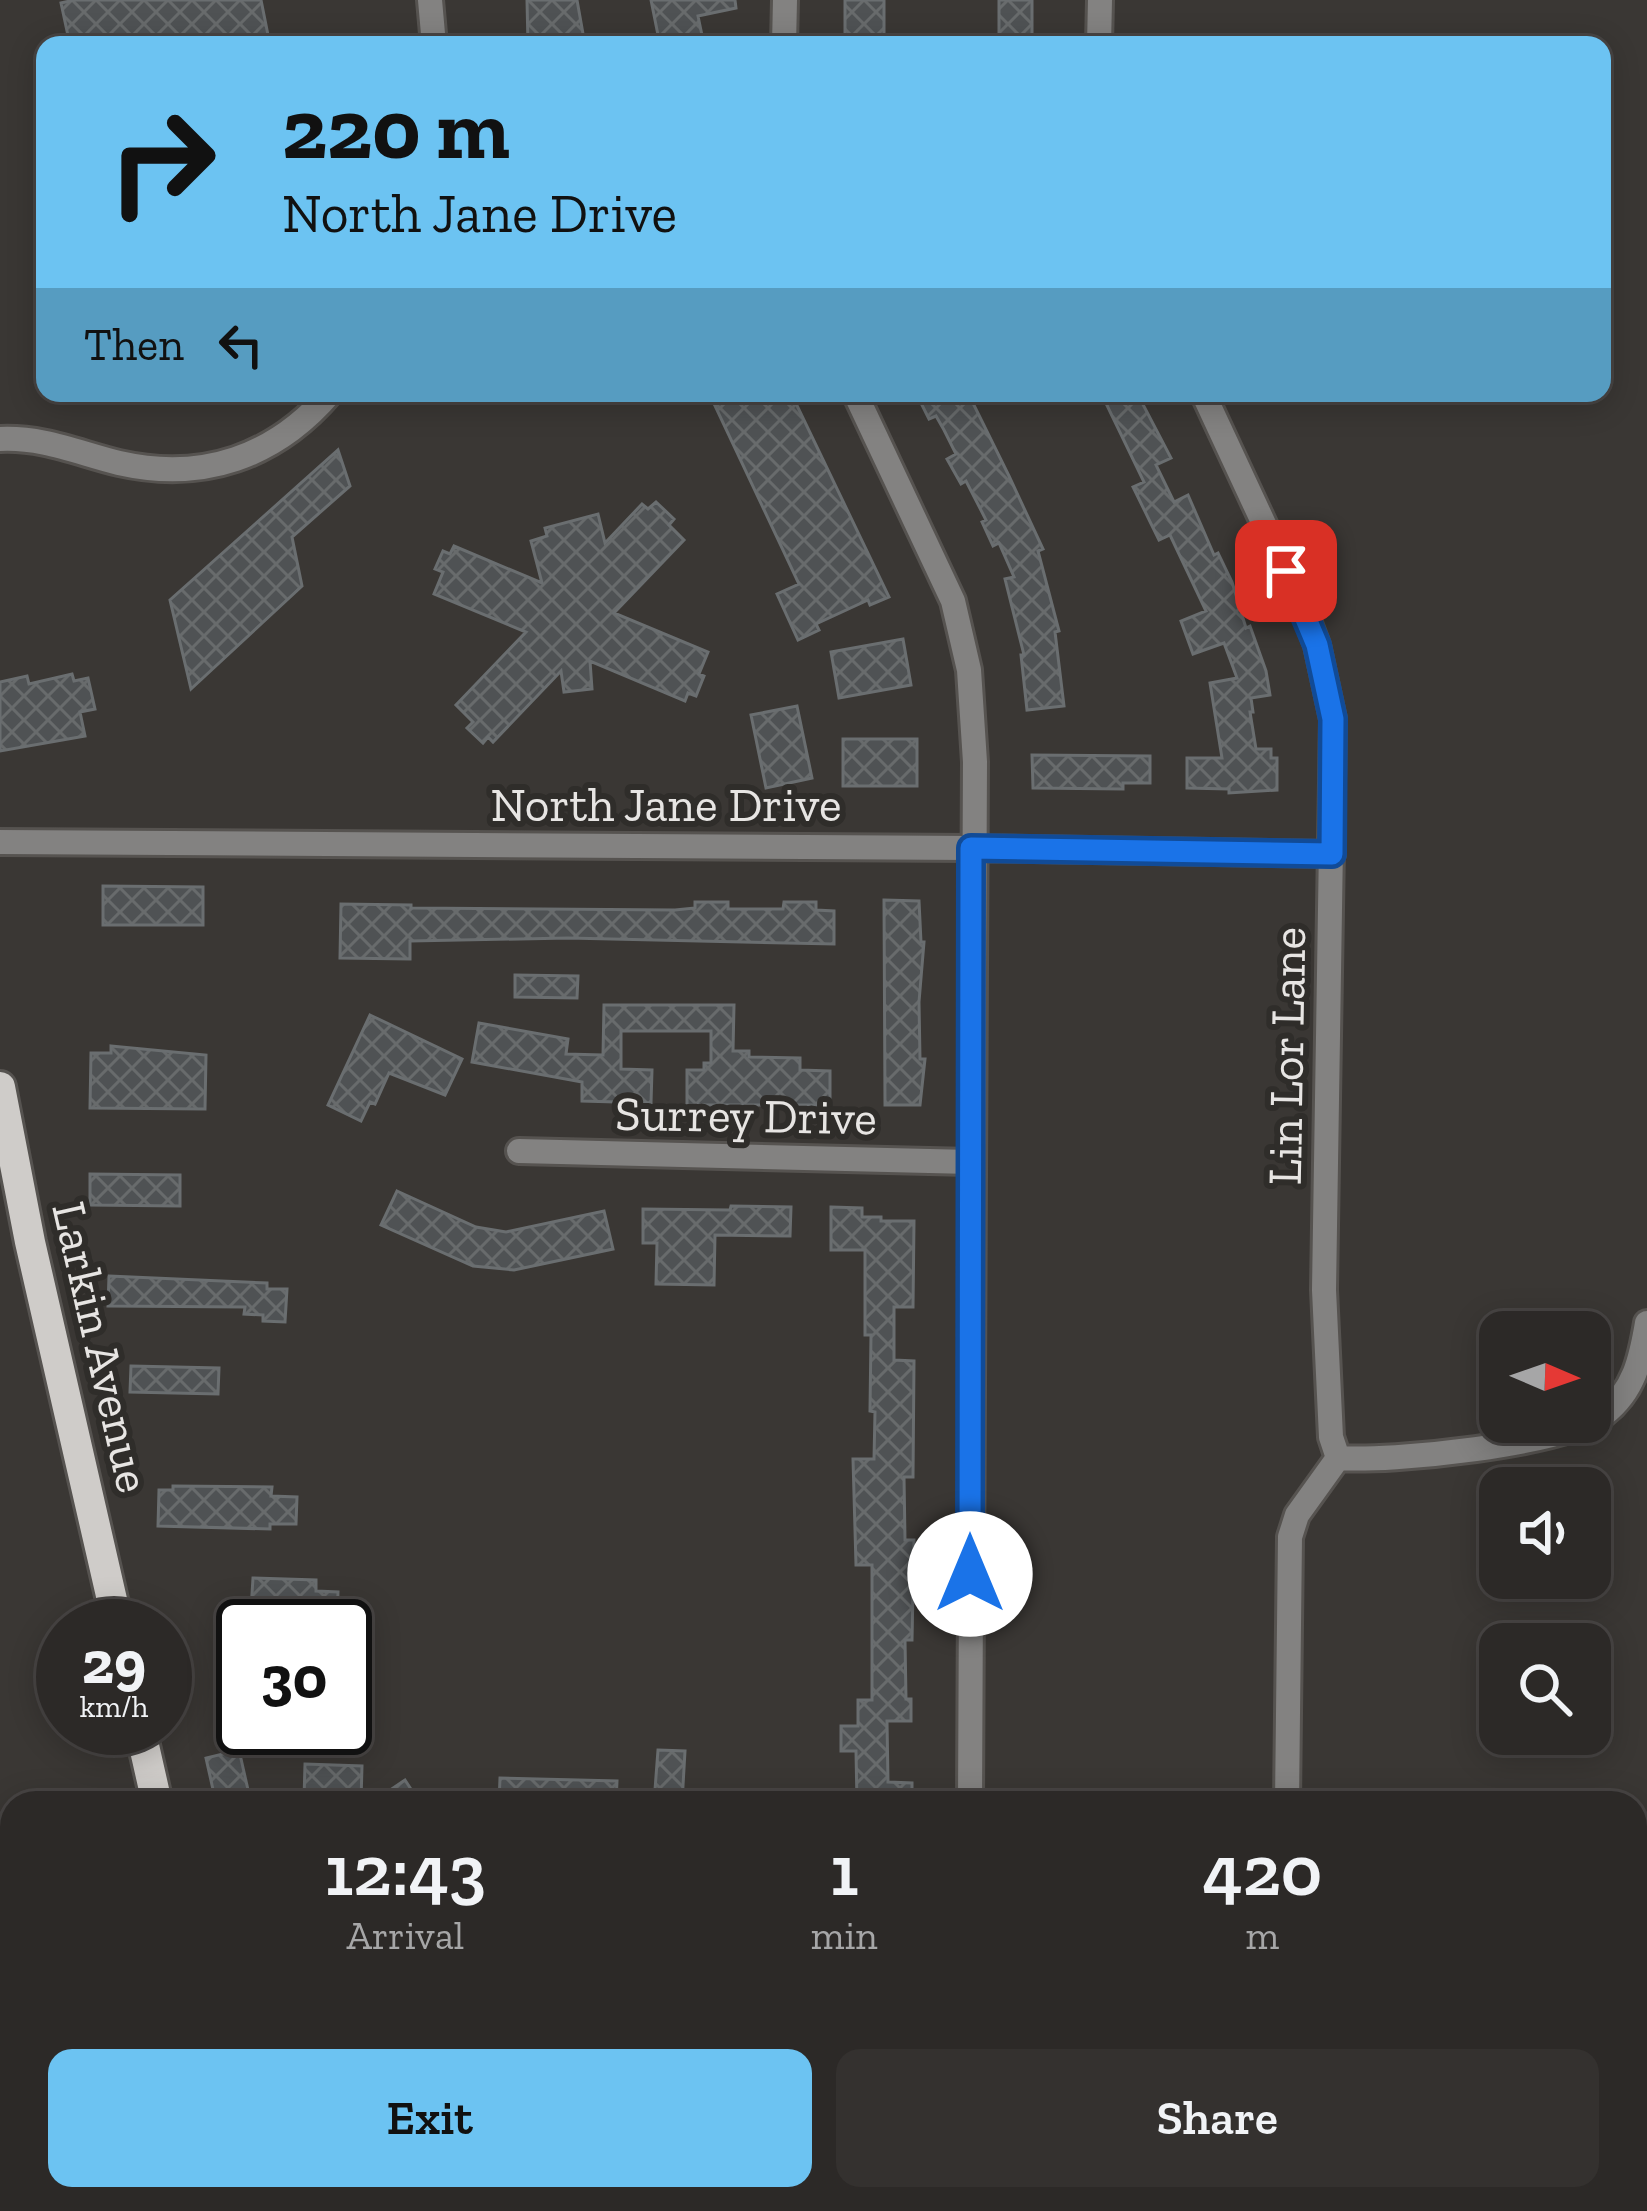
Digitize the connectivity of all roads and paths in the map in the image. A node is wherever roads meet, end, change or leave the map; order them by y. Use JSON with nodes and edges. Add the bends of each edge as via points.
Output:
{"nodes":[{"id":1,"x":430,"y":0,"type":"edge"},
{"id":2,"x":785,"y":0,"type":"edge"},
{"id":3,"x":1100,"y":0,"type":"edge"},
{"id":4,"x":433,"y":36,"type":"edge"},
{"id":5,"x":784,"y":36,"type":"edge"},
{"id":6,"x":1099,"y":36,"type":"edge"},
{"id":7,"x":321,"y":402,"type":"edge"},
{"id":8,"x":859,"y":402,"type":"edge"},
{"id":9,"x":1207,"y":402,"type":"edge"},
{"id":10,"x":0,"y":439,"type":"edge"},
{"id":11,"x":0,"y":842,"type":"edge"},
{"id":12,"x":971,"y":848,"type":"junction"},
{"id":13,"x":1332,"y":854,"type":"junction"},
{"id":14,"x":0,"y":1087,"type":"edge"},
{"id":15,"x":519,"y":1151,"type":"dead end"},
{"id":16,"x":971,"y":1162,"type":"junction"},
{"id":17,"x":1647,"y":1323,"type":"edge"},
{"id":18,"x":1338,"y":1457,"type":"junction"},
{"id":19,"x":112,"y":1599,"type":"edge"},
{"id":20,"x":146,"y":1755,"type":"edge"},
{"id":21,"x":154,"y":1791,"type":"edge"},
{"id":22,"x":970,"y":1791,"type":"edge"},
{"id":23,"x":1287,"y":1791,"type":"edge"}],
"edges":[{"from":1,"to":4,"type":"street"},
{"from":2,"to":5,"type":"street"},
{"from":3,"to":6,"type":"street"},
{"from":7,"to":10,"type":"street","via":[[284,438],[217,465],[140,466],[65,445]]},
{"from":8,"to":12,"type":"street","via":[[953,601],[969,670]]},
{"from":9,"to":13,"type":"street","name":"Lin Lor Lane","via":[[1317,645],[1333,719]]},
{"from":11,"to":12,"type":"street","name":"North Jane Drive"},
{"from":12,"to":13,"type":"street","name":"North Jane Drive"},
{"from":12,"to":16,"type":"street"},
{"from":13,"to":18,"type":"street","name":"Lin Lor Lane","via":[[1324,1290],[1330,1437]]},
{"from":14,"to":19,"type":"main road","name":"Larkin Avenue"},
{"from":15,"to":16,"type":"street","name":"Surrey Drive"},
{"from":16,"to":22,"type":"street"},
{"from":17,"to":18,"type":"street","via":[[1641,1360],[1622,1397],[1584,1427],[1388,1459]]},
{"from":18,"to":23,"type":"street","via":[[1290,1537]]},
{"from":20,"to":21,"type":"main road"}]}
